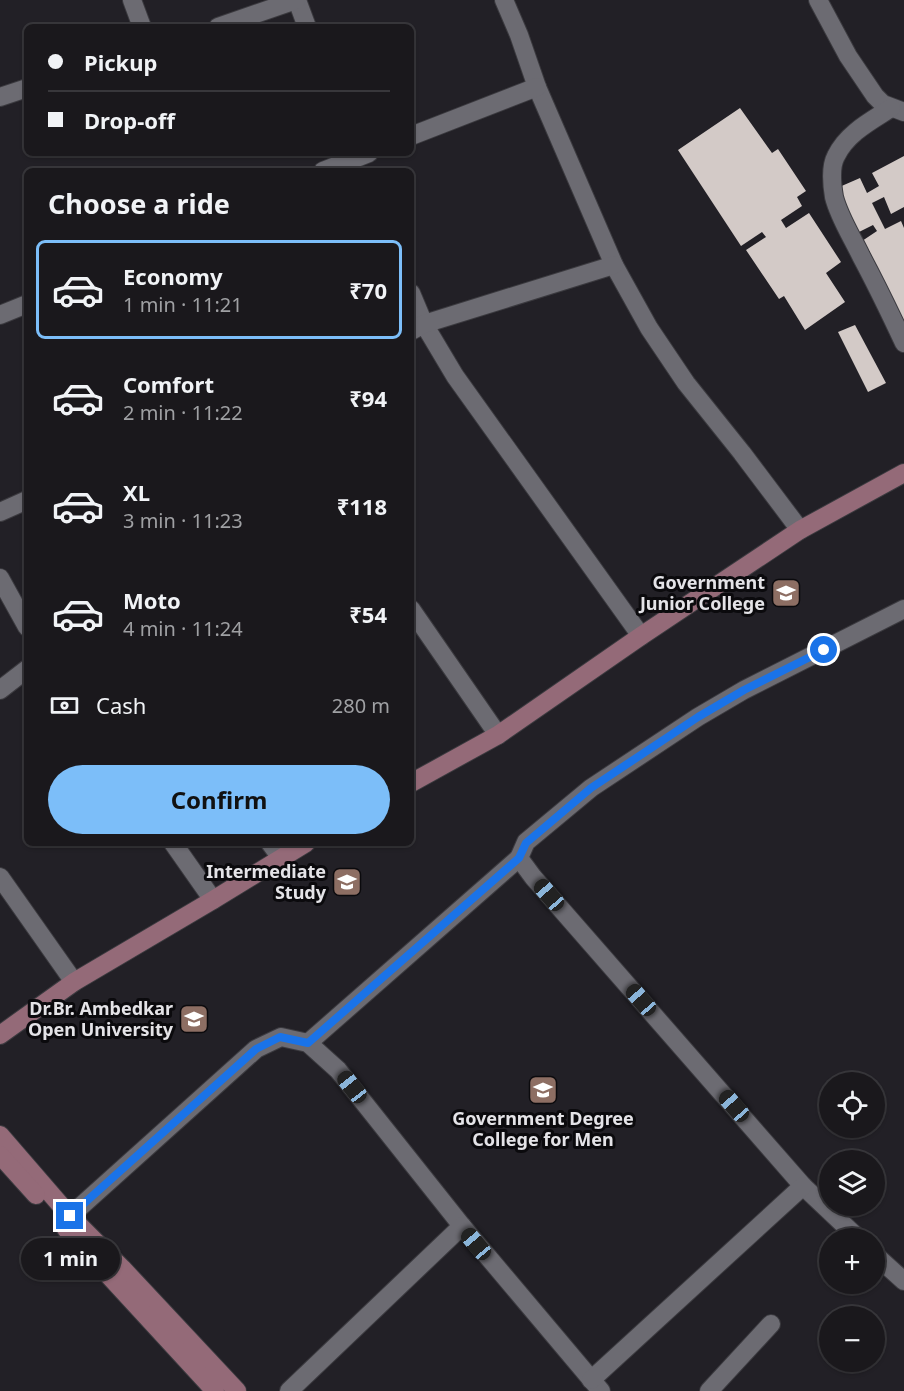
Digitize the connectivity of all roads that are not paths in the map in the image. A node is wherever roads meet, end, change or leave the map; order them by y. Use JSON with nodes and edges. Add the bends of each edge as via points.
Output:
{"nodes":[{"id":1,"x":132,"y":0,"type":"edge"},
{"id":2,"x":297,"y":0,"type":"edge"},
{"id":3,"x":504,"y":0,"type":"edge"},
{"id":4,"x":818,"y":0,"type":"edge"},
{"id":5,"x":141,"y":24,"type":"edge"},
{"id":6,"x":227,"y":24,"type":"edge"},
{"id":7,"x":306,"y":24,"type":"edge"},
{"id":8,"x":537,"y":87,"type":"junction"},
{"id":9,"x":24,"y":89,"type":"edge"},
{"id":10,"x":0,"y":97,"type":"edge"},
{"id":11,"x":898,"y":110,"type":"edge"},
{"id":12,"x":414,"y":135,"type":"edge"},
{"id":13,"x":359,"y":159,"type":"edge"},
{"id":14,"x":332,"y":168,"type":"edge"},
{"id":15,"x":614,"y":265,"type":"junction"},
{"id":16,"x":414,"y":310,"type":"edge"},
{"id":17,"x":24,"y":311,"type":"edge"},
{"id":18,"x":0,"y":315,"type":"edge"},
{"id":19,"x":417,"y":328,"type":"edge"},
{"id":20,"x":904,"y":343,"type":"edge"},
{"id":21,"x":904,"y":473,"type":"edge"},
{"id":22,"x":24,"y":501,"type":"edge"},
{"id":23,"x":0,"y":512,"type":"edge"},
{"id":24,"x":800,"y":530,"type":"junction"},
{"id":25,"x":0,"y":578,"type":"edge"},
{"id":26,"x":904,"y":609,"type":"edge"},
{"id":27,"x":414,"y":613,"type":"edge"},
{"id":28,"x":24,"y":622,"type":"edge"},
{"id":29,"x":641,"y":636,"type":"junction"},
{"id":30,"x":24,"y":671,"type":"edge"},
{"id":31,"x":0,"y":690,"type":"edge"},
{"id":32,"x":498,"y":735,"type":"junction"},
{"id":33,"x":414,"y":781,"type":"edge"},
{"id":34,"x":175,"y":846,"type":"edge"},
{"id":35,"x":272,"y":846,"type":"edge"},
{"id":36,"x":301,"y":846,"type":"edge"},
{"id":37,"x":281,"y":858,"type":"junction"},
{"id":38,"x":519,"y":858,"type":"junction"},
{"id":39,"x":0,"y":877,"type":"edge"},
{"id":40,"x":213,"y":900,"type":"junction"},
{"id":41,"x":74,"y":982,"type":"junction"},
{"id":42,"x":1,"y":1035,"type":"edge"},
{"id":43,"x":308,"y":1043,"type":"junction"},
{"id":44,"x":0,"y":1135,"type":"edge"},
{"id":45,"x":0,"y":1155,"type":"edge"},
{"id":46,"x":803,"y":1186,"type":"junction"},
{"id":47,"x":70,"y":1216,"type":"junction"},
{"id":48,"x":462,"y":1226,"type":"junction"},
{"id":49,"x":847,"y":1228,"type":"edge"},
{"id":50,"x":885,"y":1264,"type":"edge"},
{"id":51,"x":904,"y":1281,"type":"edge"},
{"id":52,"x":771,"y":1324,"type":"dead end"},
{"id":53,"x":206,"y":1388,"type":"edge"},
{"id":54,"x":598,"y":1388,"type":"edge"},
{"id":55,"x":237,"y":1391,"type":"edge"},
{"id":56,"x":289,"y":1391,"type":"edge"},
{"id":57,"x":709,"y":1391,"type":"edge"}],
"edges":[{"from":1,"to":5,"type":"street"},
{"from":2,"to":6,"type":"street"},
{"from":2,"to":7,"type":"street"},
{"from":3,"to":8,"type":"street"},
{"from":4,"to":11,"type":"street","via":[[865,82],[883,104]]},
{"from":8,"to":12,"type":"street"},
{"from":8,"to":15,"type":"street"},
{"from":9,"to":10,"type":"street"},
{"from":11,"to":20,"type":"street","via":[[856,130],[835,157],[832,181],[847,227]]},
{"from":13,"to":14,"type":"street"},
{"from":15,"to":19,"type":"street"},
{"from":15,"to":24,"type":"street","via":[[686,384]]},
{"from":16,"to":19,"type":"street"},
{"from":17,"to":18,"type":"street"},
{"from":19,"to":29,"type":"street"},
{"from":21,"to":24,"type":"street"},
{"from":22,"to":23,"type":"street"},
{"from":24,"to":29,"type":"street"},
{"from":25,"to":28,"type":"street"},
{"from":26,"to":38,"type":"street","via":[[698,717],[591,788],[526,843]]},
{"from":27,"to":32,"type":"street"},
{"from":29,"to":32,"type":"street"},
{"from":30,"to":31,"type":"street"},
{"from":32,"to":33,"type":"street"},
{"from":34,"to":40,"type":"street"},
{"from":35,"to":37,"type":"street"},
{"from":36,"to":37,"type":"street"},
{"from":37,"to":40,"type":"street"},
{"from":38,"to":43,"type":"street"},
{"from":38,"to":46,"type":"street"},
{"from":39,"to":41,"type":"street"},
{"from":40,"to":41,"type":"street"},
{"from":41,"to":42,"type":"street"},
{"from":43,"to":47,"type":"street","via":[[280,1037],[256,1049]]},
{"from":43,"to":48,"type":"street","via":[[338,1070]]},
{"from":44,"to":47,"type":"street"},
{"from":45,"to":53,"type":"street"},
{"from":46,"to":49,"type":"street"},
{"from":46,"to":54,"type":"street"},
{"from":47,"to":55,"type":"street"},
{"from":48,"to":54,"type":"street"},
{"from":48,"to":56,"type":"street"},
{"from":50,"to":51,"type":"street"},
{"from":52,"to":57,"type":"street"}]}
